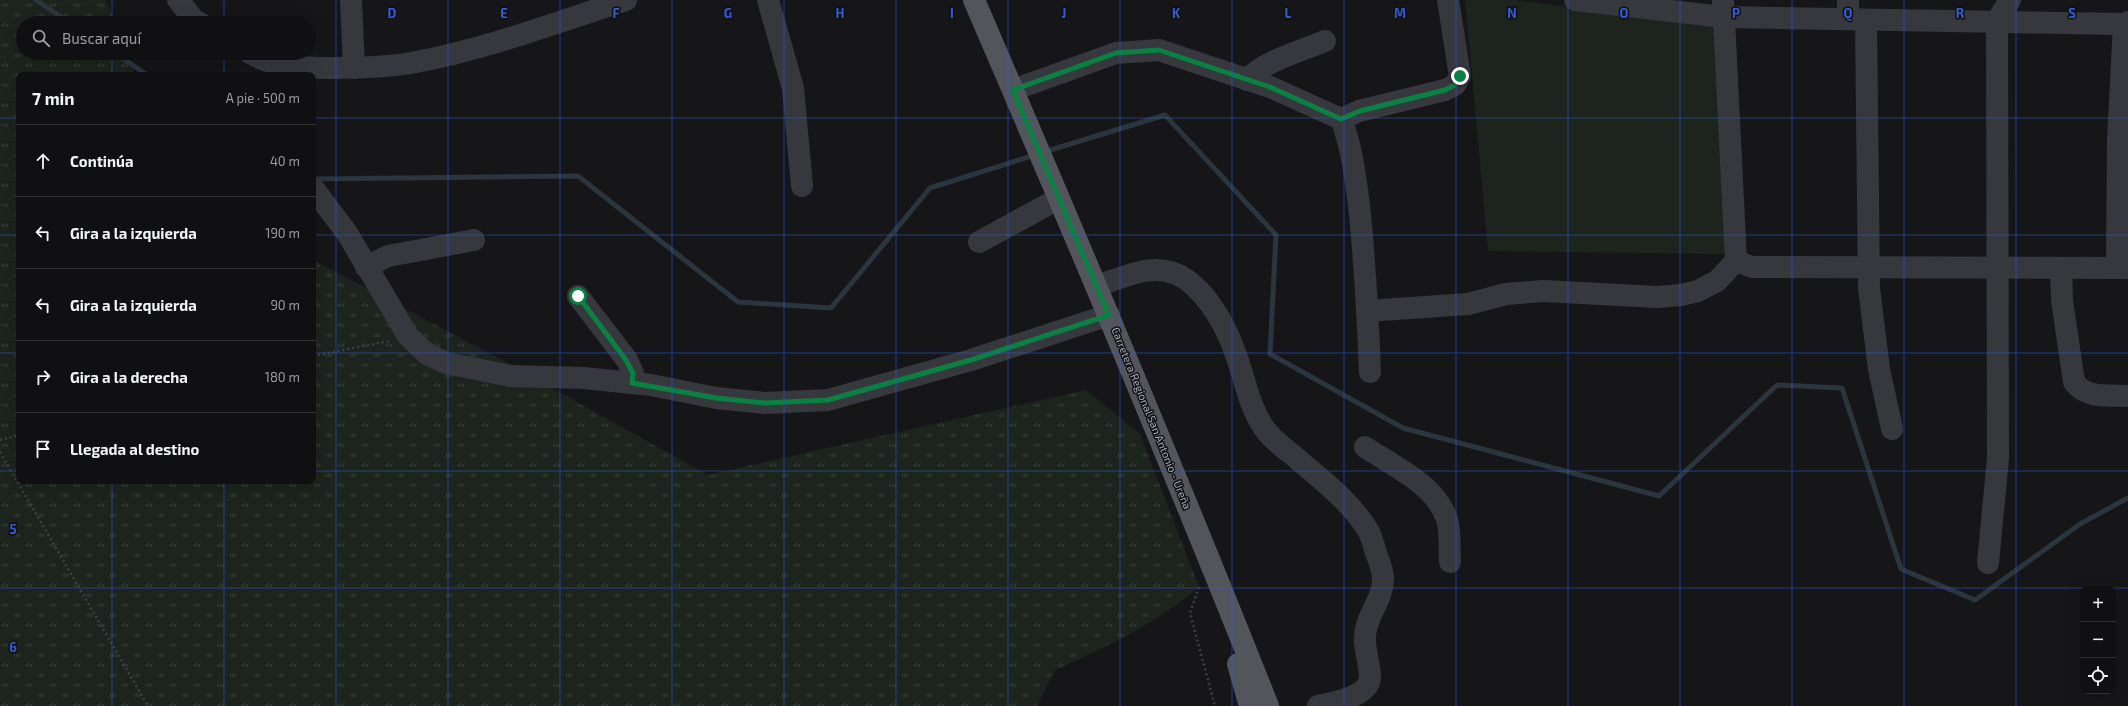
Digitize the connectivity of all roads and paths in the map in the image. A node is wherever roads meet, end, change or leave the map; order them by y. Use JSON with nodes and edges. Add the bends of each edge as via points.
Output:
{"nodes":[{"id":1,"x":178,"y":0,"type":"edge"},
{"id":2,"x":351,"y":0,"type":"edge"},
{"id":3,"x":626,"y":0,"type":"edge"},
{"id":4,"x":768,"y":0,"type":"edge"},
{"id":5,"x":974,"y":0,"type":"edge"},
{"id":6,"x":1448,"y":0,"type":"edge"},
{"id":7,"x":1575,"y":0,"type":"edge"},
{"id":8,"x":2010,"y":0,"type":"edge"},
{"id":9,"x":1724,"y":8,"type":"edge"},
{"id":10,"x":1854,"y":13,"type":"edge"},
{"id":11,"x":191,"y":16,"type":"edge"},
{"id":12,"x":1997,"y":22,"type":"junction"},
{"id":13,"x":2126,"y":23,"type":"edge"},
{"id":14,"x":1325,"y":41,"type":"dead end"},
{"id":15,"x":264,"y":60,"type":"edge"},
{"id":16,"x":354,"y":68,"type":"junction"},
{"id":17,"x":1247,"y":80,"type":"junction"},
{"id":18,"x":1013,"y":90,"type":"junction"},
{"id":19,"x":1341,"y":119,"type":"junction"},
{"id":20,"x":802,"y":186,"type":"dead end"},
{"id":21,"x":316,"y":192,"type":"edge"},
{"id":22,"x":1058,"y":199,"type":"junction"},
{"id":23,"x":474,"y":240,"type":"dead end"},
{"id":24,"x":979,"y":242,"type":"dead end"},
{"id":25,"x":1736,"y":261,"type":"junction"},
{"id":26,"x":366,"y":267,"type":"junction"},
{"id":27,"x":1870,"y":267,"type":"junction"},
{"id":28,"x":1998,"y":268,"type":"junction"},
{"id":29,"x":2061,"y":268,"type":"junction"},
{"id":30,"x":2122,"y":268,"type":"edge"},
{"id":31,"x":1098,"y":286,"type":"junction"},
{"id":32,"x":578,"y":296,"type":"dead end"},
{"id":33,"x":1367,"y":312,"type":"junction"},
{"id":34,"x":1109,"y":315,"type":"junction"},
{"id":35,"x":408,"y":336,"type":"junction"},
{"id":36,"x":316,"y":355,"type":"edge"},
{"id":37,"x":1370,"y":372,"type":"dead end"},
{"id":38,"x":632,"y":383,"type":"junction"},
{"id":39,"x":2128,"y":396,"type":"edge"},
{"id":40,"x":1892,"y":429,"type":"dead end"},
{"id":41,"x":16,"y":436,"type":"edge"},
{"id":42,"x":0,"y":440,"type":"edge"},
{"id":43,"x":1365,"y":447,"type":"dead end"},
{"id":44,"x":0,"y":452,"type":"edge"},
{"id":45,"x":16,"y":479,"type":"edge"},
{"id":46,"x":19,"y":484,"type":"edge"},
{"id":47,"x":1450,"y":562,"type":"dead end"},
{"id":48,"x":1988,"y":563,"type":"dead end"},
{"id":49,"x":1199,"y":587,"type":"dead end"},
{"id":50,"x":1231,"y":611,"type":"junction"},
{"id":51,"x":148,"y":706,"type":"edge"},
{"id":52,"x":1215,"y":706,"type":"edge"},
{"id":53,"x":1250,"y":706,"type":"edge"},
{"id":54,"x":1268,"y":706,"type":"edge"},
{"id":55,"x":1318,"y":706,"type":"edge"}],
"edges":[{"from":1,"to":11,"type":"street"},
{"from":2,"to":16,"type":"street"},
{"from":3,"to":16,"type":"street","via":[[486,46],[410,63]]},
{"from":4,"to":20,"type":"street","via":[[793,88]]},
{"from":5,"to":18,"type":"main road","name":"Carretera Regional San Antonio - Ureña"},
{"from":6,"to":19,"type":"street","via":[[1460,76],[1455,85],[1430,95],[1360,111]]},
{"from":7,"to":9,"type":"street"},
{"from":8,"to":12,"type":"street"},
{"from":9,"to":10,"type":"street"},
{"from":9,"to":25,"type":"street"},
{"from":10,"to":12,"type":"street"},
{"from":10,"to":27,"type":"street"},
{"from":12,"to":13,"type":"street"},
{"from":12,"to":28,"type":"street"},
{"from":13,"to":30,"type":"street","via":[[2118,140]]},
{"from":14,"to":17,"type":"street","via":[[1274,63]]},
{"from":15,"to":16,"type":"street","via":[[303,68]]},
{"from":17,"to":18,"type":"street","via":[[1172,53],[1146,49],[1116,53]]},
{"from":17,"to":19,"type":"street","via":[[1270,87]]},
{"from":18,"to":22,"type":"main road","name":"Carretera Regional San Antonio - Ureña"},
{"from":19,"to":33,"type":"street","via":[[1347,134],[1356,180]]},
{"from":21,"to":26,"type":"street","via":[[347,233]]},
{"from":22,"to":24,"type":"street"},
{"from":22,"to":31,"type":"main road","name":"Carretera Regional San Antonio - Ureña"},
{"from":23,"to":26,"type":"street","via":[[388,256]]},
{"from":25,"to":27,"type":"street","via":[[1752,267]]},
{"from":25,"to":33,"type":"street","via":[[1717,280],[1698,291],[1680,295],[1657,297],[1543,291],[1506,294],[1468,304]]},
{"from":26,"to":35,"type":"street"},
{"from":27,"to":28,"type":"street"},
{"from":27,"to":40,"type":"street","via":[[1869,288],[1879,369]]},
{"from":28,"to":29,"type":"street"},
{"from":28,"to":48,"type":"street","via":[[1998,458]]},
{"from":29,"to":30,"type":"street"},
{"from":29,"to":39,"type":"street","via":[[2062,300],[2074,382],[2079,389],[2093,394]]},
{"from":31,"to":34,"type":"main road","name":"Carretera Regional San Antonio - Ureña"},
{"from":31,"to":55,"type":"street","via":[[1146,270],[1162,269],[1187,280],[1223,323],[1236,355],[1251,406],[1265,429],[1346,502],[1369,533],[1383,578],[1379,600],[1366,626],[1366,654],[1370,678],[1361,692],[1341,701]]},
{"from":32,"to":38,"type":"street","via":[[626,360],[633,373]]},
{"from":33,"to":37,"type":"street"},
{"from":34,"to":38,"type":"street","via":[[971,360],[828,400],[765,403],[716,398]]},
{"from":34,"to":50,"type":"main road","name":"Carretera Regional San Antonio - Ureña"},
{"from":35,"to":36,"type":"path"},
{"from":35,"to":38,"type":"street","via":[[427,354],[446,363],[481,371],[510,376],[584,378]]},
{"from":41,"to":42,"type":"path"},
{"from":43,"to":47,"type":"street","via":[[1421,484],[1436,500],[1447,519]]},
{"from":44,"to":45,"type":"path"},
{"from":46,"to":51,"type":"path"},
{"from":49,"to":52,"type":"path","via":[[1190,613]]},
{"from":50,"to":53,"type":"main road","via":[[1231,636]]},
{"from":50,"to":54,"type":"main road","name":"Carretera Regional San Antonio - Ureña"}]}
